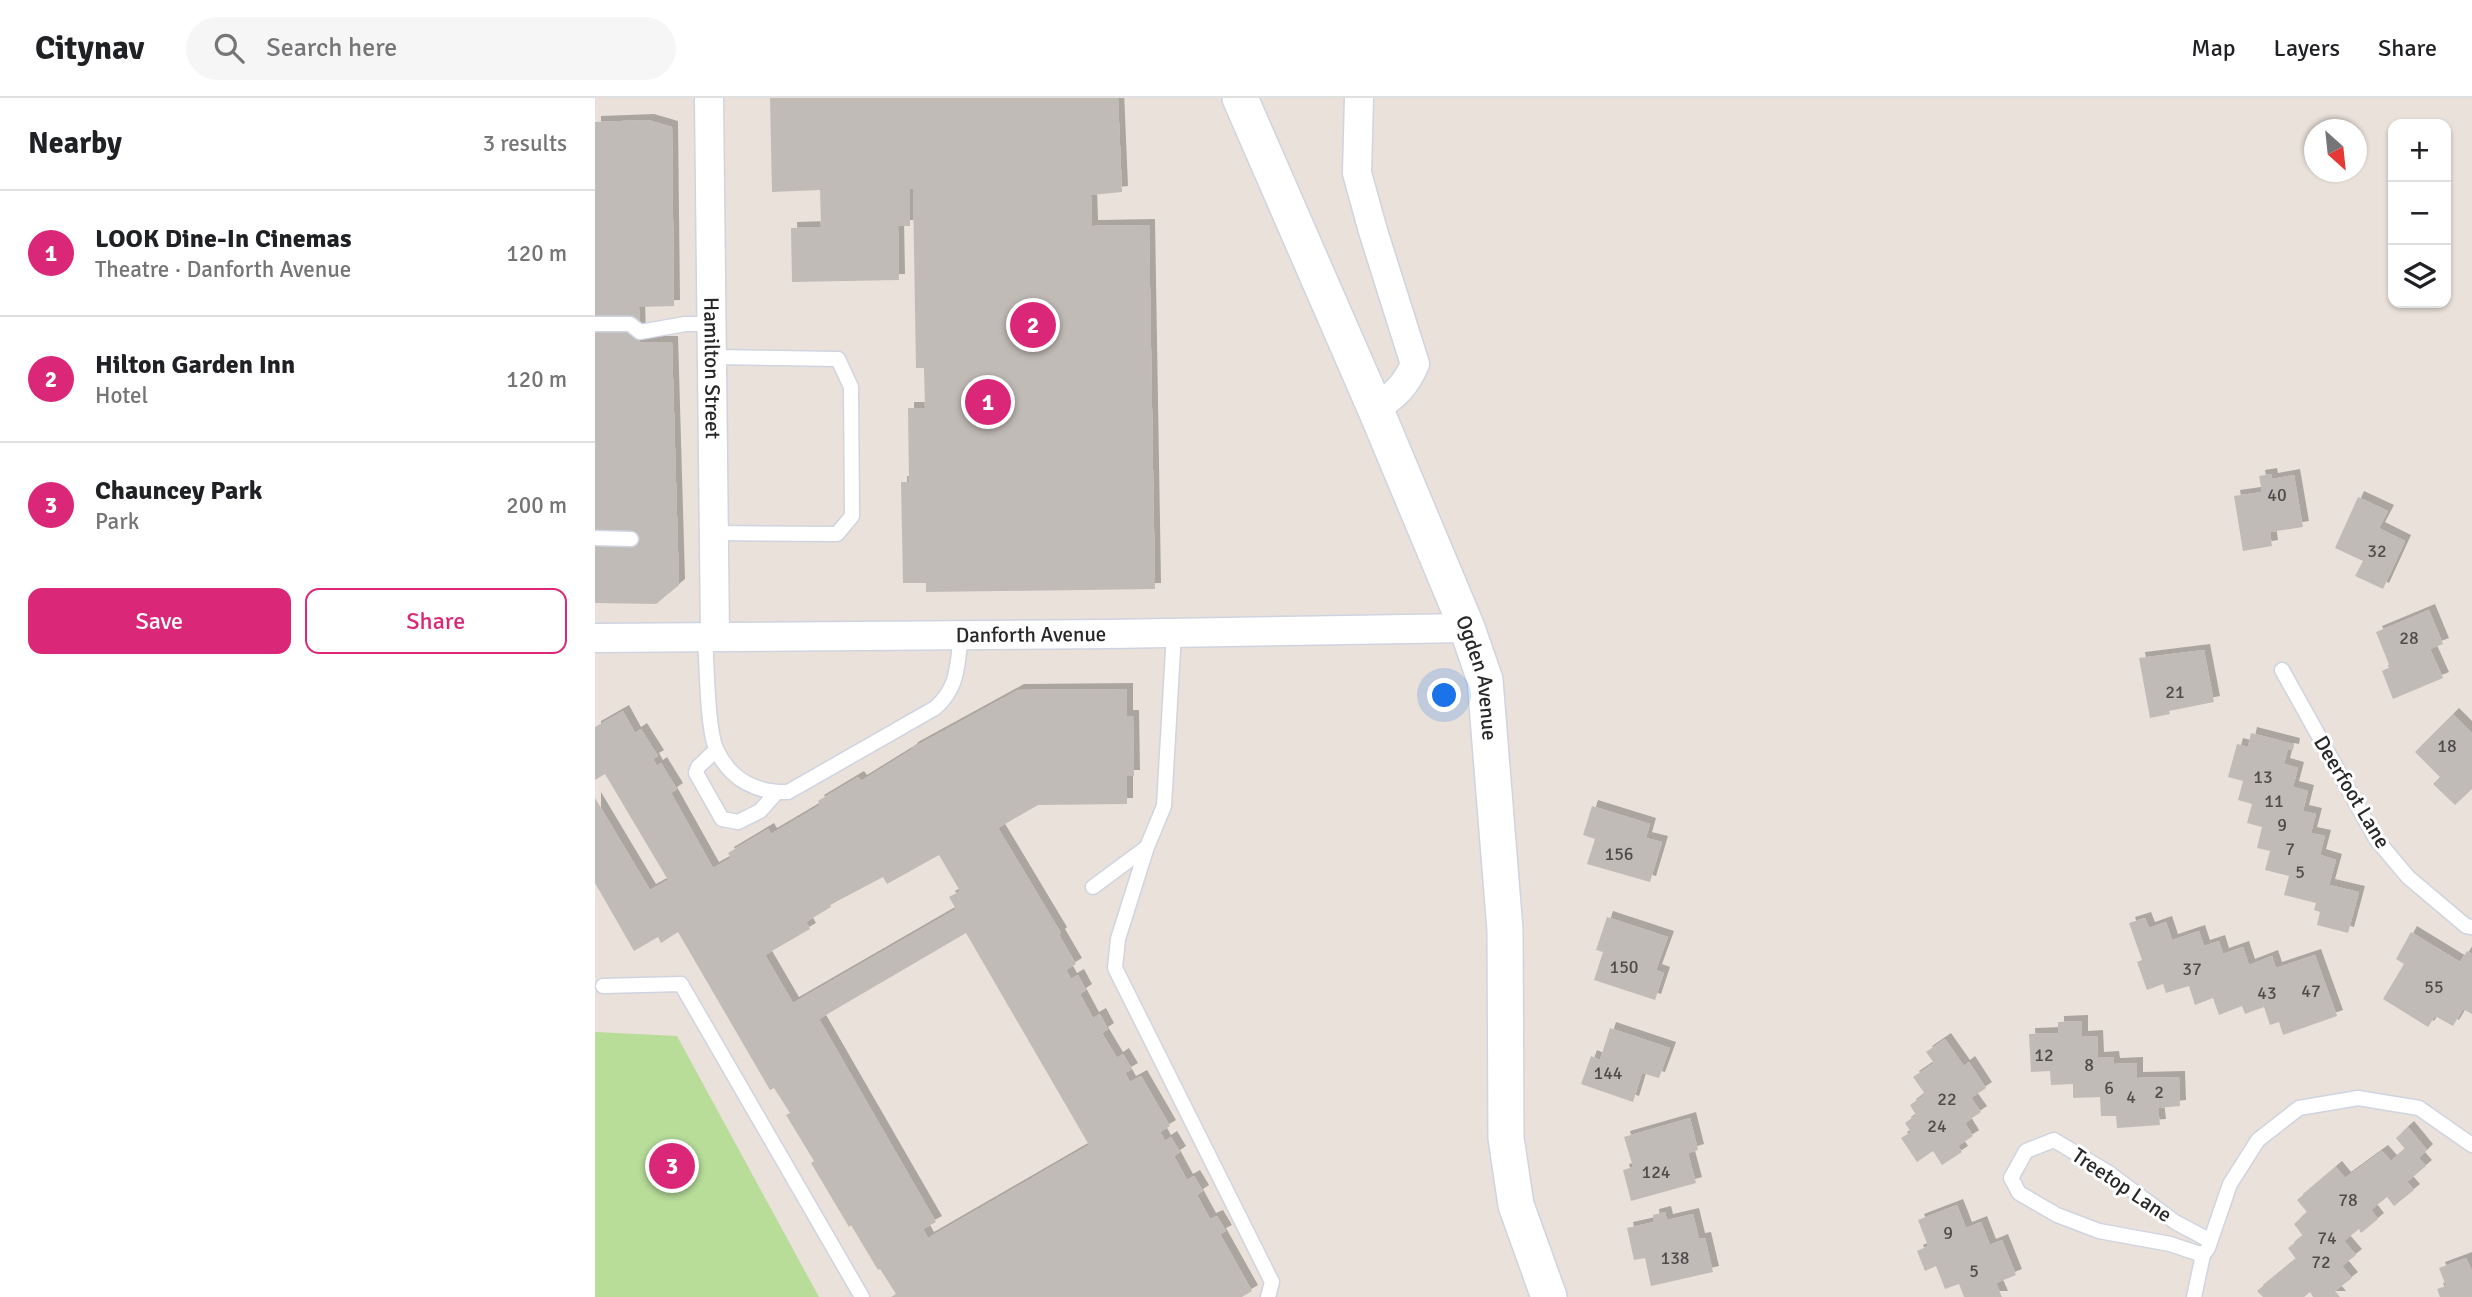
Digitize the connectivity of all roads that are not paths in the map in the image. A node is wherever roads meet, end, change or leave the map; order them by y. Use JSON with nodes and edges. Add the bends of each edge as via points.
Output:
{"nodes":[{"id":1,"x":709,"y":98,"type":"edge"},
{"id":2,"x":1240,"y":98,"type":"edge"},
{"id":3,"x":1359,"y":98,"type":"edge"},
{"id":4,"x":595,"y":324,"type":"edge"},
{"id":5,"x":711,"y":324,"type":"junction"},
{"id":6,"x":711,"y":358,"type":"junction"},
{"id":7,"x":1375,"y":408,"type":"junction"},
{"id":8,"x":713,"y":533,"type":"junction"},
{"id":9,"x":595,"y":538,"type":"edge"},
{"id":10,"x":631,"y":539,"type":"dead end"},
{"id":11,"x":1467,"y":628,"type":"junction"},
{"id":12,"x":1174,"y":634,"type":"junction"},
{"id":13,"x":961,"y":635,"type":"junction"},
{"id":14,"x":595,"y":638,"type":"edge"},
{"id":15,"x":710,"y":638,"type":"junction"},
{"id":16,"x":2282,"y":670,"type":"dead end"},
{"id":17,"x":716,"y":750,"type":"junction"},
{"id":18,"x":776,"y":793,"type":"junction"},
{"id":19,"x":1147,"y":847,"type":"junction"},
{"id":20,"x":1093,"y":887,"type":"dead end"},
{"id":21,"x":2472,"y":927,"type":"edge"},
{"id":22,"x":603,"y":986,"type":"dead end"},
{"id":23,"x":2472,"y":1145,"type":"edge"},
{"id":24,"x":2209,"y":1240,"type":"junction"},
{"id":25,"x":2203,"y":1255,"type":"junction"},
{"id":26,"x":862,"y":1297,"type":"edge"},
{"id":27,"x":1268,"y":1297,"type":"edge"},
{"id":28,"x":1549,"y":1297,"type":"edge"},
{"id":29,"x":2194,"y":1297,"type":"edge"}],
"edges":[{"from":1,"to":5,"type":"street","name":"Hamilton Street"},
{"from":2,"to":7,"type":"street","name":"Ogden Avenue"},
{"from":3,"to":7,"type":"street","via":[[1357,173],[1415,364],[1408,381]]},
{"from":4,"to":5,"type":"lane","via":[[630,324],[640,332]]},
{"from":5,"to":6,"type":"street","name":"Hamilton Street"},
{"from":6,"to":8,"type":"street","name":"Hamilton Street"},
{"from":6,"to":8,"type":"lane","via":[[838,359],[851,387],[852,516],[837,534]]},
{"from":7,"to":11,"type":"street","name":"Ogden Avenue"},
{"from":8,"to":15,"type":"street","name":"Hamilton Street"},
{"from":9,"to":10,"type":"lane"},
{"from":11,"to":12,"type":"street","name":"Danforth Avenue"},
{"from":11,"to":28,"type":"street","name":"Ogden Avenue","via":[[1485,680],[1503,903],[1506,1138],[1516,1205]]},
{"from":12,"to":13,"type":"street","name":"Danforth Avenue"},
{"from":12,"to":19,"type":"lane","via":[[1164,806]]},
{"from":13,"to":15,"type":"street","name":"Danforth Avenue"},
{"from":13,"to":18,"type":"lane","via":[[955,681],[947,698],[788,792]]},
{"from":14,"to":15,"type":"street","name":"Danforth Avenue"},
{"from":15,"to":17,"type":"lane"},
{"from":16,"to":21,"type":"lane","name":"Deerfoot Lane","via":[[2375,839],[2408,877]]},
{"from":17,"to":18,"type":"lane","via":[[742,781]]},
{"from":17,"to":18,"type":"lane","via":[[696,773],[722,819],[738,822],[760,811]]},
{"from":19,"to":20,"type":"lane"},
{"from":19,"to":27,"type":"lane","via":[[1118,939],[1115,968],[1272,1282]]},
{"from":22,"to":26,"type":"lane","via":[[681,984]]},
{"from":23,"to":24,"type":"lane","via":[[2419,1108],[2358,1098],[2299,1108],[2258,1140],[2229,1184]]},
{"from":24,"to":25,"type":"lane"},
{"from":24,"to":25,"type":"lane","name":"Treetop Lane","via":[[2054,1140],[2026,1151],[2011,1178],[2019,1193],[2057,1215],[2099,1231]]},
{"from":25,"to":29,"type":"lane"}]}
